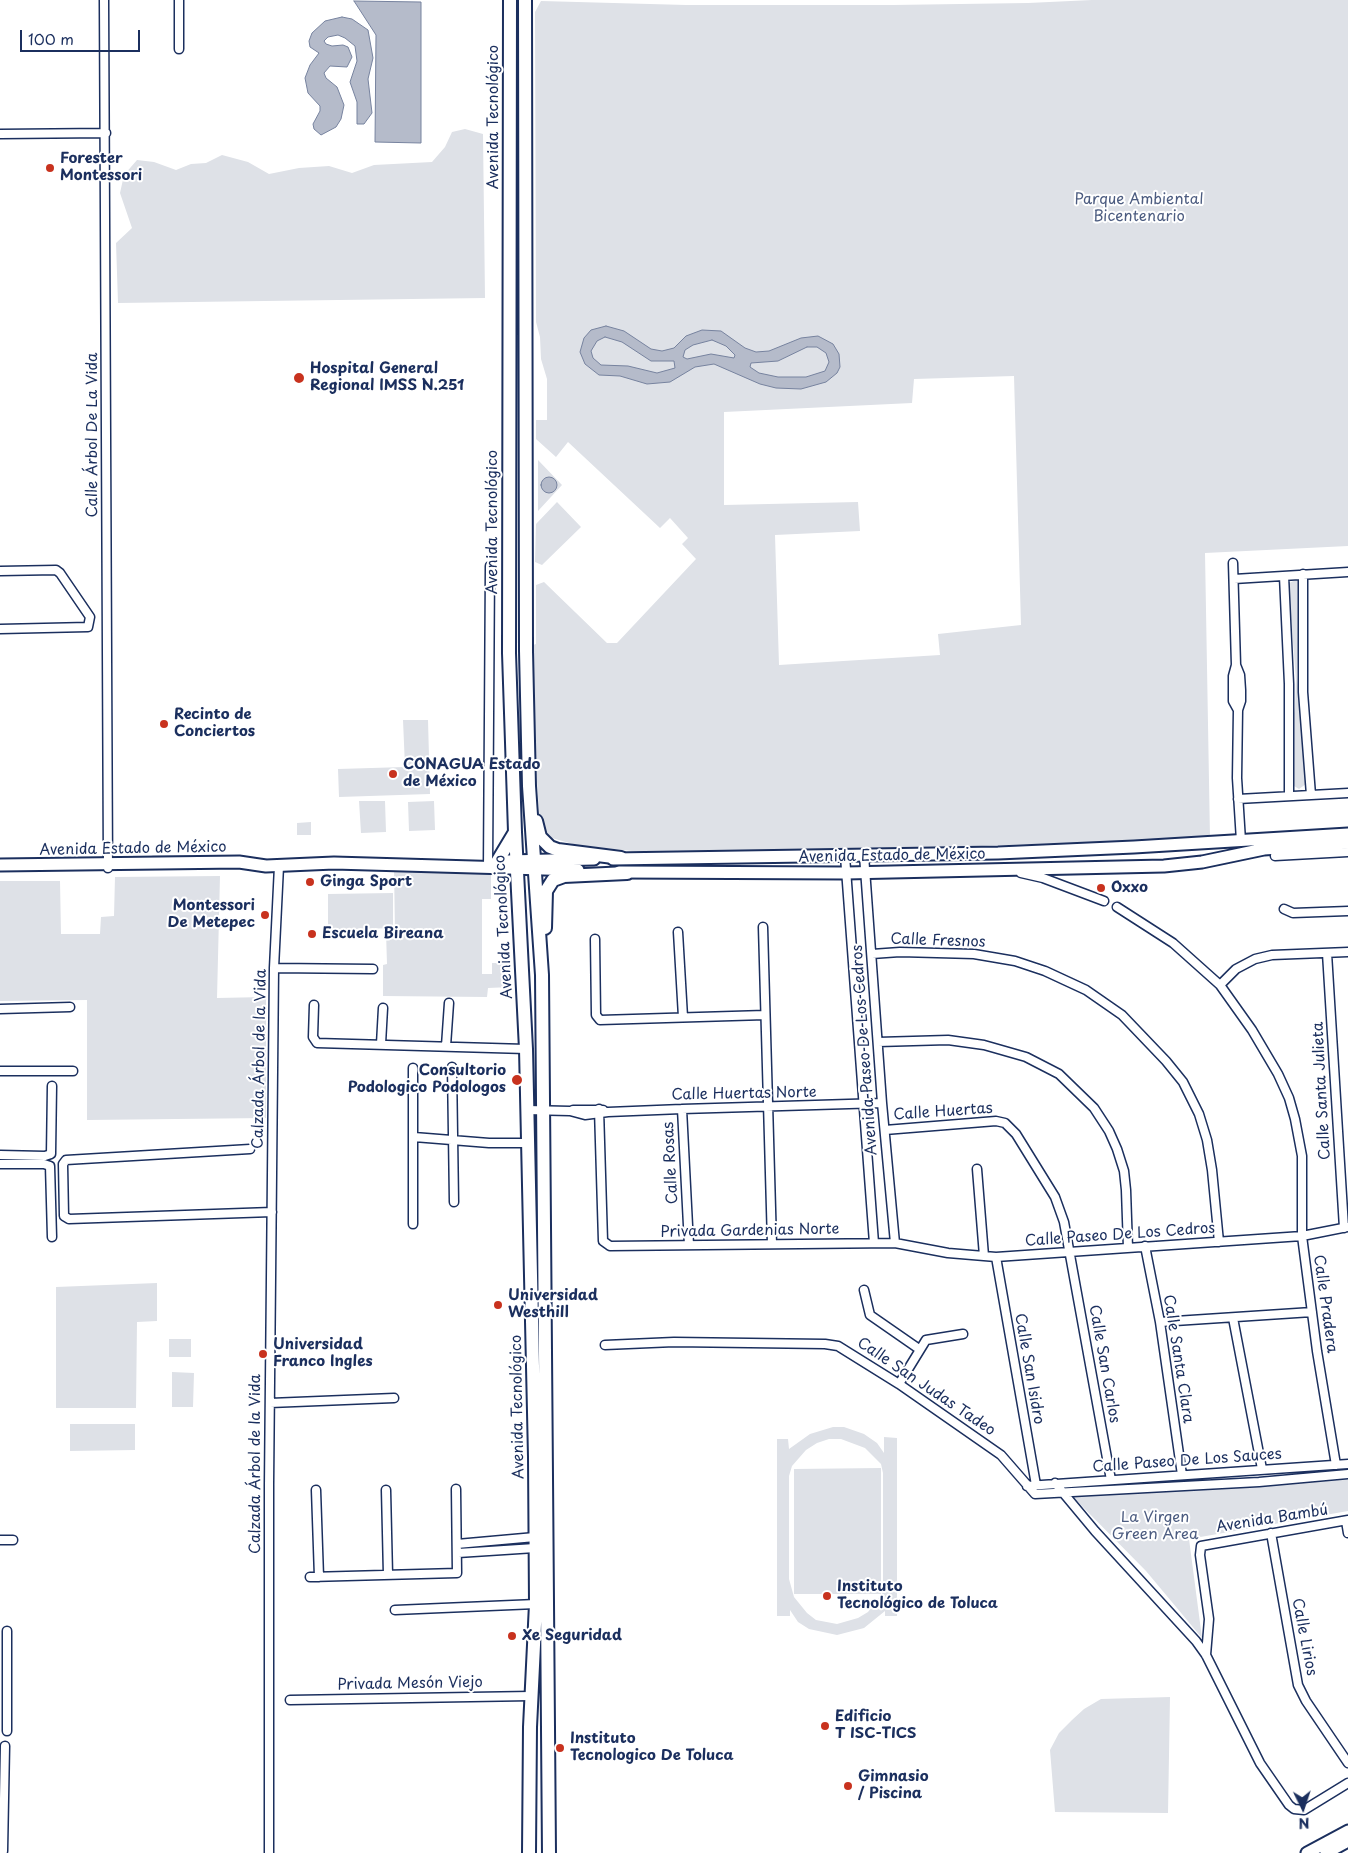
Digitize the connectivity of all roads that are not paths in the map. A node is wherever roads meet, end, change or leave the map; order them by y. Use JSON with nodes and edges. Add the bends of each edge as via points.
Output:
{"nodes":[{"id":1,"x":104,"y":0,"type":"edge"},
{"id":2,"x":179,"y":0,"type":"edge"},
{"id":3,"x":510,"y":0,"type":"edge"},
{"id":4,"x":525,"y":0,"type":"edge"},
{"id":5,"x":179,"y":48,"type":"dead end"},
{"id":6,"x":526,"y":127,"type":"junction"},
{"id":7,"x":510,"y":128,"type":"junction"},
{"id":8,"x":106,"y":133,"type":"junction"},
{"id":9,"x":0,"y":134,"type":"edge"},
{"id":10,"x":1233,"y":563,"type":"dead end"},
{"id":11,"x":490,"y":566,"type":"dead end"},
{"id":12,"x":0,"y":571,"type":"edge"},
{"id":13,"x":1348,"y":572,"type":"edge"},
{"id":14,"x":1303,"y":574,"type":"junction"},
{"id":15,"x":1284,"y":576,"type":"junction"},
{"id":16,"x":1234,"y":579,"type":"junction"},
{"id":17,"x":90,"y":617,"type":"junction"},
{"id":18,"x":107,"y":617,"type":"junction"},
{"id":19,"x":0,"y":628,"type":"edge"},
{"id":20,"x":529,"y":786,"type":"junction"},
{"id":21,"x":1348,"y":793,"type":"edge"},
{"id":22,"x":1311,"y":795,"type":"junction"},
{"id":23,"x":1289,"y":796,"type":"junction"},
{"id":24,"x":1238,"y":798,"type":"junction"},
{"id":25,"x":514,"y":832,"type":"junction"},
{"id":26,"x":1348,"y":834,"type":"edge"},
{"id":27,"x":1241,"y":841,"type":"junction"},
{"id":28,"x":1348,"y":843,"type":"edge"},
{"id":29,"x":1348,"y":852,"type":"edge"},
{"id":30,"x":942,"y":853,"type":"junction"},
{"id":31,"x":923,"y":854,"type":"junction"},
{"id":32,"x":864,"y":855,"type":"junction"},
{"id":33,"x":845,"y":856,"type":"junction"},
{"id":34,"x":1275,"y":856,"type":"dead end"},
{"id":35,"x":621,"y":858,"type":"junction"},
{"id":36,"x":491,"y":864,"type":"junction"},
{"id":37,"x":534,"y":864,"type":"junction"},
{"id":38,"x":0,"y":865,"type":"edge"},
{"id":39,"x":517,"y":865,"type":"junction"},
{"id":40,"x":108,"y":866,"type":"junction"},
{"id":41,"x":279,"y":866,"type":"junction"},
{"id":42,"x":0,"y":870,"type":"edge"},
{"id":43,"x":1007,"y":870,"type":"junction"},
{"id":44,"x":920,"y":871,"type":"junction"},
{"id":45,"x":939,"y":871,"type":"junction"},
{"id":46,"x":865,"y":872,"type":"junction"},
{"id":47,"x":627,"y":873,"type":"junction"},
{"id":48,"x":846,"y":873,"type":"junction"},
{"id":49,"x":1104,"y":901,"type":"dead end"},
{"id":50,"x":1117,"y":907,"type":"dead end"},
{"id":51,"x":1284,"y":909,"type":"dead end"},
{"id":52,"x":1348,"y":911,"type":"edge"},
{"id":53,"x":763,"y":927,"type":"dead end"},
{"id":54,"x":678,"y":932,"type":"dead end"},
{"id":55,"x":595,"y":940,"type":"dead end"},
{"id":56,"x":1348,"y":952,"type":"edge"},
{"id":57,"x":1327,"y":953,"type":"junction"},
{"id":58,"x":872,"y":954,"type":"junction"},
{"id":59,"x":274,"y":968,"type":"junction"},
{"id":60,"x":373,"y":969,"type":"dead end"},
{"id":61,"x":542,"y":975,"type":"junction"},
{"id":62,"x":1220,"y":985,"type":"junction"},
{"id":63,"x":448,"y":1004,"type":"dead end"},
{"id":64,"x":314,"y":1005,"type":"dead end"},
{"id":65,"x":70,"y":1007,"type":"dead end"},
{"id":66,"x":383,"y":1008,"type":"dead end"},
{"id":67,"x":0,"y":1009,"type":"edge"},
{"id":68,"x":765,"y":1015,"type":"junction"},
{"id":69,"x":683,"y":1017,"type":"junction"},
{"id":70,"x":878,"y":1042,"type":"junction"},
{"id":71,"x":381,"y":1044,"type":"junction"},
{"id":72,"x":446,"y":1046,"type":"junction"},
{"id":73,"x":526,"y":1049,"type":"junction"},
{"id":74,"x":452,"y":1067,"type":"dead end"},
{"id":75,"x":413,"y":1068,"type":"dead end"},
{"id":76,"x":73,"y":1071,"type":"dead end"},
{"id":77,"x":0,"y":1072,"type":"edge"},
{"id":78,"x":52,"y":1086,"type":"dead end"},
{"id":79,"x":882,"y":1103,"type":"junction"},
{"id":80,"x":863,"y":1105,"type":"junction"},
{"id":81,"x":767,"y":1107,"type":"junction"},
{"id":82,"x":682,"y":1109,"type":"junction"},
{"id":83,"x":527,"y":1110,"type":"junction"},
{"id":84,"x":542,"y":1110,"type":"junction"},
{"id":85,"x":599,"y":1112,"type":"junction"},
{"id":86,"x":884,"y":1130,"type":"junction"},
{"id":87,"x":414,"y":1137,"type":"junction"},
{"id":88,"x":453,"y":1139,"type":"junction"},
{"id":89,"x":528,"y":1143,"type":"junction"},
{"id":90,"x":250,"y":1149,"type":"dead end"},
{"id":91,"x":0,"y":1155,"type":"edge"},
{"id":92,"x":0,"y":1164,"type":"edge"},
{"id":93,"x":977,"y":1169,"type":"dead end"},
{"id":94,"x":454,"y":1202,"type":"dead end"},
{"id":95,"x":272,"y":1212,"type":"junction"},
{"id":96,"x":413,"y":1224,"type":"dead end"},
{"id":97,"x":1346,"y":1227,"type":"edge"},
{"id":98,"x":1302,"y":1236,"type":"junction"},
{"id":99,"x":52,"y":1237,"type":"dead end"},
{"id":100,"x":1219,"y":1242,"type":"junction"},
{"id":101,"x":874,"y":1243,"type":"junction"},
{"id":102,"x":895,"y":1243,"type":"junction"},
{"id":103,"x":772,"y":1244,"type":"junction"},
{"id":104,"x":689,"y":1245,"type":"junction"},
{"id":105,"x":1145,"y":1246,"type":"junction"},
{"id":106,"x":1128,"y":1248,"type":"junction"},
{"id":107,"x":1070,"y":1252,"type":"junction"},
{"id":108,"x":984,"y":1256,"type":"junction"},
{"id":109,"x":996,"y":1257,"type":"junction"},
{"id":110,"x":864,"y":1290,"type":"dead end"},
{"id":111,"x":1312,"y":1312,"type":"junction"},
{"id":112,"x":1233,"y":1318,"type":"junction"},
{"id":113,"x":1160,"y":1322,"type":"junction"},
{"id":114,"x":963,"y":1334,"type":"dead end"},
{"id":115,"x":605,"y":1345,"type":"dead end"},
{"id":116,"x":919,"y":1349,"type":"junction"},
{"id":117,"x":899,"y":1384,"type":"junction"},
{"id":118,"x":394,"y":1398,"type":"dead end"},
{"id":119,"x":270,"y":1403,"type":"junction"},
{"id":120,"x":1348,"y":1464,"type":"edge"},
{"id":121,"x":1336,"y":1465,"type":"junction"},
{"id":122,"x":1262,"y":1469,"type":"junction"},
{"id":123,"x":1348,"y":1474,"type":"edge"},
{"id":124,"x":1182,"y":1475,"type":"junction"},
{"id":125,"x":1112,"y":1480,"type":"junction"},
{"id":126,"x":1055,"y":1483,"type":"junction"},
{"id":127,"x":1031,"y":1488,"type":"junction"},
{"id":128,"x":456,"y":1489,"type":"dead end"},
{"id":129,"x":316,"y":1490,"type":"dead end"},
{"id":130,"x":386,"y":1490,"type":"dead end"},
{"id":131,"x":1064,"y":1494,"type":"junction"},
{"id":132,"x":1347,"y":1521,"type":"edge"},
{"id":133,"x":1348,"y":1532,"type":"edge"},
{"id":134,"x":1271,"y":1533,"type":"junction"},
{"id":135,"x":0,"y":1540,"type":"edge"},
{"id":136,"x":12,"y":1540,"type":"dead end"},
{"id":137,"x":479,"y":1542,"type":"junction"},
{"id":138,"x":530,"y":1543,"type":"junction"},
{"id":139,"x":457,"y":1544,"type":"junction"},
{"id":140,"x":481,"y":1551,"type":"junction"},
{"id":141,"x":458,"y":1553,"type":"junction"},
{"id":142,"x":388,"y":1575,"type":"junction"},
{"id":143,"x":310,"y":1577,"type":"dead end"},
{"id":144,"x":320,"y":1577,"type":"junction"},
{"id":145,"x":536,"y":1604,"type":"junction"},
{"id":146,"x":396,"y":1610,"type":"dead end"},
{"id":147,"x":7,"y":1631,"type":"dead end"},
{"id":148,"x":1206,"y":1655,"type":"junction"},
{"id":149,"x":3,"y":1691,"type":"edge"},
{"id":150,"x":531,"y":1696,"type":"junction"},
{"id":151,"x":290,"y":1700,"type":"dead end"},
{"id":152,"x":3,"y":1701,"type":"edge"},
{"id":153,"x":7,"y":1731,"type":"dead end"},
{"id":154,"x":5,"y":1746,"type":"dead end"},
{"id":155,"x":547,"y":1757,"type":"junction"},
{"id":156,"x":530,"y":1759,"type":"junction"},
{"id":157,"x":1348,"y":1764,"type":"edge"},
{"id":158,"x":2,"y":1777,"type":"edge"},
{"id":159,"x":1348,"y":1783,"type":"edge"},
{"id":160,"x":2,"y":1787,"type":"edge"},
{"id":161,"x":1348,"y":1831,"type":"edge"},
{"id":162,"x":530,"y":1837,"type":"junction"},
{"id":163,"x":1348,"y":1841,"type":"edge"},
{"id":164,"x":3,"y":1851,"type":"dead end"},
{"id":165,"x":269,"y":1853,"type":"edge"},
{"id":166,"x":519,"y":1853,"type":"edge"},
{"id":167,"x":529,"y":1853,"type":"edge"},
{"id":168,"x":548,"y":1853,"type":"edge"},
{"id":169,"x":1307,"y":1853,"type":"edge"},
{"id":170,"x":1326,"y":1853,"type":"edge"}],
"edges":[{"from":1,"to":8,"type":"street","name":"Calle Árbol De La Vida"},
{"from":2,"to":5,"type":"street"},
{"from":3,"to":7,"type":"main road","name":"Avenida Tecnológico"},
{"from":4,"to":6,"type":"main road","name":"Avenida Tecnológico"},
{"from":6,"to":7,"type":"main road"},
{"from":6,"to":20,"type":"main road","name":"Avenida Tecnológico","via":[[524,440]]},
{"from":7,"to":25,"type":"main road","name":"Avenida Tecnológico","via":[[508,584]]},
{"from":8,"to":9,"type":"street"},
{"from":8,"to":18,"type":"street","name":"Calle Árbol De La Vida"},
{"from":10,"to":16,"type":"street"},
{"from":11,"to":36,"type":"street"},
{"from":12,"to":17,"type":"street","via":[[56,570]]},
{"from":13,"to":14,"type":"street"},
{"from":14,"to":15,"type":"street"},
{"from":14,"to":22,"type":"street","via":[[1302,672]]},
{"from":15,"to":16,"type":"street"},
{"from":15,"to":23,"type":"street"},
{"from":16,"to":24,"type":"street","via":[[1236,665],[1241,690]]},
{"from":17,"to":18,"type":"street"},
{"from":17,"to":19,"type":"street","via":[[88,627]]},
{"from":18,"to":40,"type":"street","name":"Calle Árbol De La Vida"},
{"from":20,"to":35,"type":"main road","via":[[537,829],[550,847],[568,853]]},
{"from":20,"to":37,"type":"main road","name":"Avenida Tecnológico"},
{"from":21,"to":22,"type":"street"},
{"from":22,"to":23,"type":"street"},
{"from":23,"to":24,"type":"street"},
{"from":24,"to":27,"type":"street"},
{"from":25,"to":36,"type":"main road"},
{"from":25,"to":39,"type":"main road","name":"Avenida Tecnológico"},
{"from":26,"to":27,"type":"main road","name":"Avenida Estado de México"},
{"from":27,"to":30,"type":"main road","name":"Avenida Estado de México"},
{"from":28,"to":43,"type":"main road","name":"Avenida Estado de México","via":[[1264,849],[1164,866]]},
{"from":29,"to":34,"type":"street"},
{"from":30,"to":31,"type":"main road","name":"Avenida Estado de México"},
{"from":30,"to":45,"type":"main road","via":[[938,859]]},
{"from":31,"to":32,"type":"main road","name":"Avenida Estado de México"},
{"from":31,"to":44,"type":"main road"},
{"from":32,"to":33,"type":"main road","name":"Avenida Estado de México"},
{"from":32,"to":46,"type":"street","name":"Avenida Paseo De Los Cedros"},
{"from":33,"to":35,"type":"main road","name":"Avenida Estado de México"},
{"from":33,"to":48,"type":"street","name":"Avenida Paseo De Los Cedros"},
{"from":35,"to":37,"type":"main road","name":"Avenida Estado de México"},
{"from":36,"to":39,"type":"main road","name":"Avenida Estado de México"},
{"from":36,"to":41,"type":"main road","name":"Avenida Estado de México"},
{"from":37,"to":39,"type":"main road","name":"Avenida Estado de México"},
{"from":37,"to":47,"type":"main road","name":"Avenida Estado de México"},
{"from":37,"to":61,"type":"main road","name":"Avenida Tecnológico"},
{"from":38,"to":40,"type":"main road","name":"Avenida Estado de México"},
{"from":39,"to":73,"type":"main road","name":"Avenida Tecnológico"},
{"from":40,"to":41,"type":"main road","name":"Avenida Estado de México","via":[[240,862]]},
{"from":40,"to":42,"type":"main road","name":"Avenida Estado de México"},
{"from":41,"to":59,"type":"street","name":"Calzada Árbol de la Vida"},
{"from":43,"to":45,"type":"main road","name":"Avenida Estado de México"},
{"from":43,"to":49,"type":"street","via":[[1043,878]]},
{"from":44,"to":45,"type":"main road","name":"Avenida Estado de México"},
{"from":44,"to":46,"type":"main road","name":"Avenida Estado de México"},
{"from":46,"to":48,"type":"main road","name":"Avenida Estado de México"},
{"from":46,"to":58,"type":"street","name":"Avenida Paseo De Los Cedros"},
{"from":47,"to":48,"type":"main road","name":"Avenida Estado de México"},
{"from":47,"to":61,"type":"main road","via":[[564,876],[549,882]]},
{"from":48,"to":80,"type":"street","name":"Avenida Paseo De Los Cedros"},
{"from":50,"to":62,"type":"street","name":"Calle Pradera","via":[[1173,943]]},
{"from":51,"to":52,"type":"street","via":[[1293,913]]},
{"from":53,"to":68,"type":"street"},
{"from":54,"to":69,"type":"street"},
{"from":55,"to":69,"type":"street","via":[[598,1019]]},
{"from":56,"to":57,"type":"street"},
{"from":57,"to":62,"type":"street","via":[[1255,959],[1236,969]]},
{"from":57,"to":97,"type":"street","name":"Calle Santa Julieta"},
{"from":58,"to":70,"type":"street","name":"Avenida Paseo De Los Cedros"},
{"from":58,"to":100,"type":"street","name":"Calle Fresnos","via":[[974,954],[1016,961],[1086,990],[1122,1015],[1166,1060],[1183,1082],[1199,1114],[1212,1170]]},
{"from":59,"to":60,"type":"street"},
{"from":59,"to":95,"type":"street","name":"Calzada Árbol de la Vida"},
{"from":61,"to":84,"type":"main road","name":"Avenida Tecnológico"},
{"from":62,"to":98,"type":"street","name":"Calle Pradera","via":[[1252,1030],[1289,1098],[1302,1156]]},
{"from":63,"to":72,"type":"street"},
{"from":64,"to":71,"type":"street","via":[[313,1038],[317,1043]]},
{"from":65,"to":67,"type":"street"},
{"from":66,"to":71,"type":"street"},
{"from":68,"to":69,"type":"street"},
{"from":68,"to":81,"type":"street"},
{"from":70,"to":79,"type":"street","name":"Avenida Paseo De Los Cedros"},
{"from":70,"to":106,"type":"street","via":[[948,1040],[984,1045],[1026,1057],[1059,1074],[1094,1108],[1117,1149],[1124,1171]]},
{"from":71,"to":72,"type":"street"},
{"from":72,"to":73,"type":"street"},
{"from":73,"to":83,"type":"main road","name":"Avenida Tecnológico"},
{"from":74,"to":88,"type":"street"},
{"from":75,"to":87,"type":"street"},
{"from":76,"to":77,"type":"street"},
{"from":78,"to":91,"type":"street","via":[[51,1154]]},
{"from":79,"to":80,"type":"street","name":"Calle Huertas Norte"},
{"from":79,"to":86,"type":"street","name":"Avenida Paseo De Los Cedros"},
{"from":80,"to":81,"type":"street","name":"Calle Huertas Norte"},
{"from":80,"to":101,"type":"street","name":"Avenida Paseo De Los Cedros"},
{"from":81,"to":82,"type":"street","name":"Calle Huertas Norte"},
{"from":81,"to":103,"type":"street"},
{"from":82,"to":85,"type":"street","name":"Calle Huertas Norte"},
{"from":82,"to":104,"type":"street","name":"Calle Rosas"},
{"from":83,"to":84,"type":"street","name":"Calle Huertas Norte"},
{"from":83,"to":89,"type":"main road","name":"Avenida Tecnológico"},
{"from":84,"to":85,"type":"street","name":"Calle Huertas Norte"},
{"from":84,"to":155,"type":"main road","name":"Avenida Tecnológico"},
{"from":85,"to":104,"type":"street","name":"Privada Gardenias Norte","via":[[603,1241],[606,1245]]},
{"from":86,"to":102,"type":"street","name":"Avenida Paseo De Los Cedros"},
{"from":86,"to":107,"type":"street","name":"Calle Huertas","via":[[986,1121],[1006,1123],[1055,1197],[1062,1213]]},
{"from":87,"to":88,"type":"street"},
{"from":87,"to":96,"type":"street"},
{"from":88,"to":89,"type":"street"},
{"from":88,"to":94,"type":"street"},
{"from":89,"to":138,"type":"main road","name":"Avenida Tecnológico"},
{"from":90,"to":95,"type":"street","via":[[66,1160],[62,1164],[63,1213],[69,1219]]},
{"from":92,"to":99,"type":"street","via":[[50,1166]]},
{"from":93,"to":108,"type":"street"},
{"from":95,"to":119,"type":"street","name":"Calzada Árbol de la Vida"},
{"from":97,"to":98,"type":"street","name":"Calle Paseo De Los Cedros"},
{"from":98,"to":100,"type":"street","name":"Calle Paseo De Los Cedros"},
{"from":98,"to":111,"type":"street","name":"Calle Pradera"},
{"from":100,"to":105,"type":"street","name":"Calle Paseo De Los Cedros"},
{"from":101,"to":102,"type":"street","name":"Privada Gardenias Norte"},
{"from":101,"to":103,"type":"street","name":"Privada Gardenias Norte"},
{"from":102,"to":108,"type":"street","name":"Calle Paseo De Los Cedros"},
{"from":103,"to":104,"type":"street","name":"Privada Gardenias Norte"},
{"from":105,"to":106,"type":"street","name":"Calle Paseo De Los Cedros"},
{"from":105,"to":113,"type":"street","name":"Calle Santa Clara"},
{"from":106,"to":107,"type":"street","name":"Calle Paseo De Los Cedros"},
{"from":107,"to":109,"type":"street","name":"Calle Paseo De Los Cedros"},
{"from":107,"to":125,"type":"street","name":"Calle San Carlos"},
{"from":108,"to":109,"type":"street","name":"Calle Paseo De Los Cedros"},
{"from":109,"to":127,"type":"street","name":"Calle San Isidro"},
{"from":110,"to":116,"type":"street","via":[[870,1315]]},
{"from":111,"to":112,"type":"street"},
{"from":111,"to":121,"type":"street","name":"Calle Pradera"},
{"from":112,"to":113,"type":"street"},
{"from":112,"to":122,"type":"street"},
{"from":113,"to":124,"type":"street","name":"Calle Santa Clara"},
{"from":114,"to":116,"type":"street","via":[[930,1338]]},
{"from":115,"to":117,"type":"street","name":"Calle San Judas Tadeo","via":[[674,1342],[830,1344],[852,1353]]},
{"from":116,"to":117,"type":"street"},
{"from":117,"to":127,"type":"street","name":"Calle San Judas Tadeo","via":[[1001,1455]]},
{"from":118,"to":119,"type":"street"},
{"from":119,"to":165,"type":"street","name":"Calzada Árbol de la Vida"},
{"from":120,"to":121,"type":"street","name":"Calle Paseo De Los Sauces"},
{"from":121,"to":122,"type":"street","name":"Calle Paseo De Los Sauces"},
{"from":122,"to":124,"type":"street","name":"Calle Paseo De Los Sauces"},
{"from":123,"to":131,"type":"street","name":"Calle Paseo De Los Sauces"},
{"from":124,"to":125,"type":"street","name":"Calle Paseo De Los Sauces"},
{"from":125,"to":126,"type":"street","name":"Calle Paseo De Los Sauces"},
{"from":126,"to":127,"type":"street","name":"Calle Paseo De Los Sauces"},
{"from":126,"to":131,"type":"street"},
{"from":127,"to":131,"type":"street","name":"Calle Paseo De Los Sauces"},
{"from":128,"to":139,"type":"street"},
{"from":129,"to":144,"type":"street"},
{"from":130,"to":142,"type":"street"},
{"from":131,"to":148,"type":"street"},
{"from":132,"to":133,"type":"street"},
{"from":132,"to":134,"type":"street","name":"Avenida Bambú"},
{"from":134,"to":148,"type":"street","name":"Avenida Bambú","via":[[1201,1546],[1210,1618]]},
{"from":134,"to":157,"type":"street","name":"Calle Lirios","via":[[1298,1685]]},
{"from":135,"to":136,"type":"street"},
{"from":137,"to":138,"type":"street"},
{"from":137,"to":139,"type":"street"},
{"from":137,"to":140,"type":"street"},
{"from":138,"to":140,"type":"street"},
{"from":138,"to":145,"type":"main road","name":"Avenida Tecnológico"},
{"from":139,"to":141,"type":"street"},
{"from":140,"to":141,"type":"street"},
{"from":141,"to":142,"type":"street","via":[[458,1571]]},
{"from":142,"to":144,"type":"street"},
{"from":143,"to":144,"type":"street"},
{"from":145,"to":146,"type":"street"},
{"from":145,"to":150,"type":"main road","name":"Avenida Tecnológico"},
{"from":147,"to":149,"type":"street"},
{"from":148,"to":159,"type":"street","via":[[1260,1763],[1289,1805],[1304,1810]]},
{"from":149,"to":152,"type":"street"},
{"from":150,"to":151,"type":"street","name":"Privada Mesón Viejo"},
{"from":150,"to":156,"type":"main road","name":"Avenida Tecnológico"},
{"from":152,"to":153,"type":"street"},
{"from":154,"to":158,"type":"street"},
{"from":155,"to":156,"type":"main road","via":[[540,1762]]},
{"from":155,"to":168,"type":"main road","name":"Avenida Tecnológico"},
{"from":156,"to":162,"type":"main road","name":"Avenida Tecnológico"},
{"from":158,"to":160,"type":"street"},
{"from":160,"to":164,"type":"street"},
{"from":161,"to":169,"type":"main road"},
{"from":162,"to":166,"type":"main road"},
{"from":162,"to":167,"type":"main road","name":"Avenida Tecnológico"},
{"from":163,"to":170,"type":"main road"}]}
